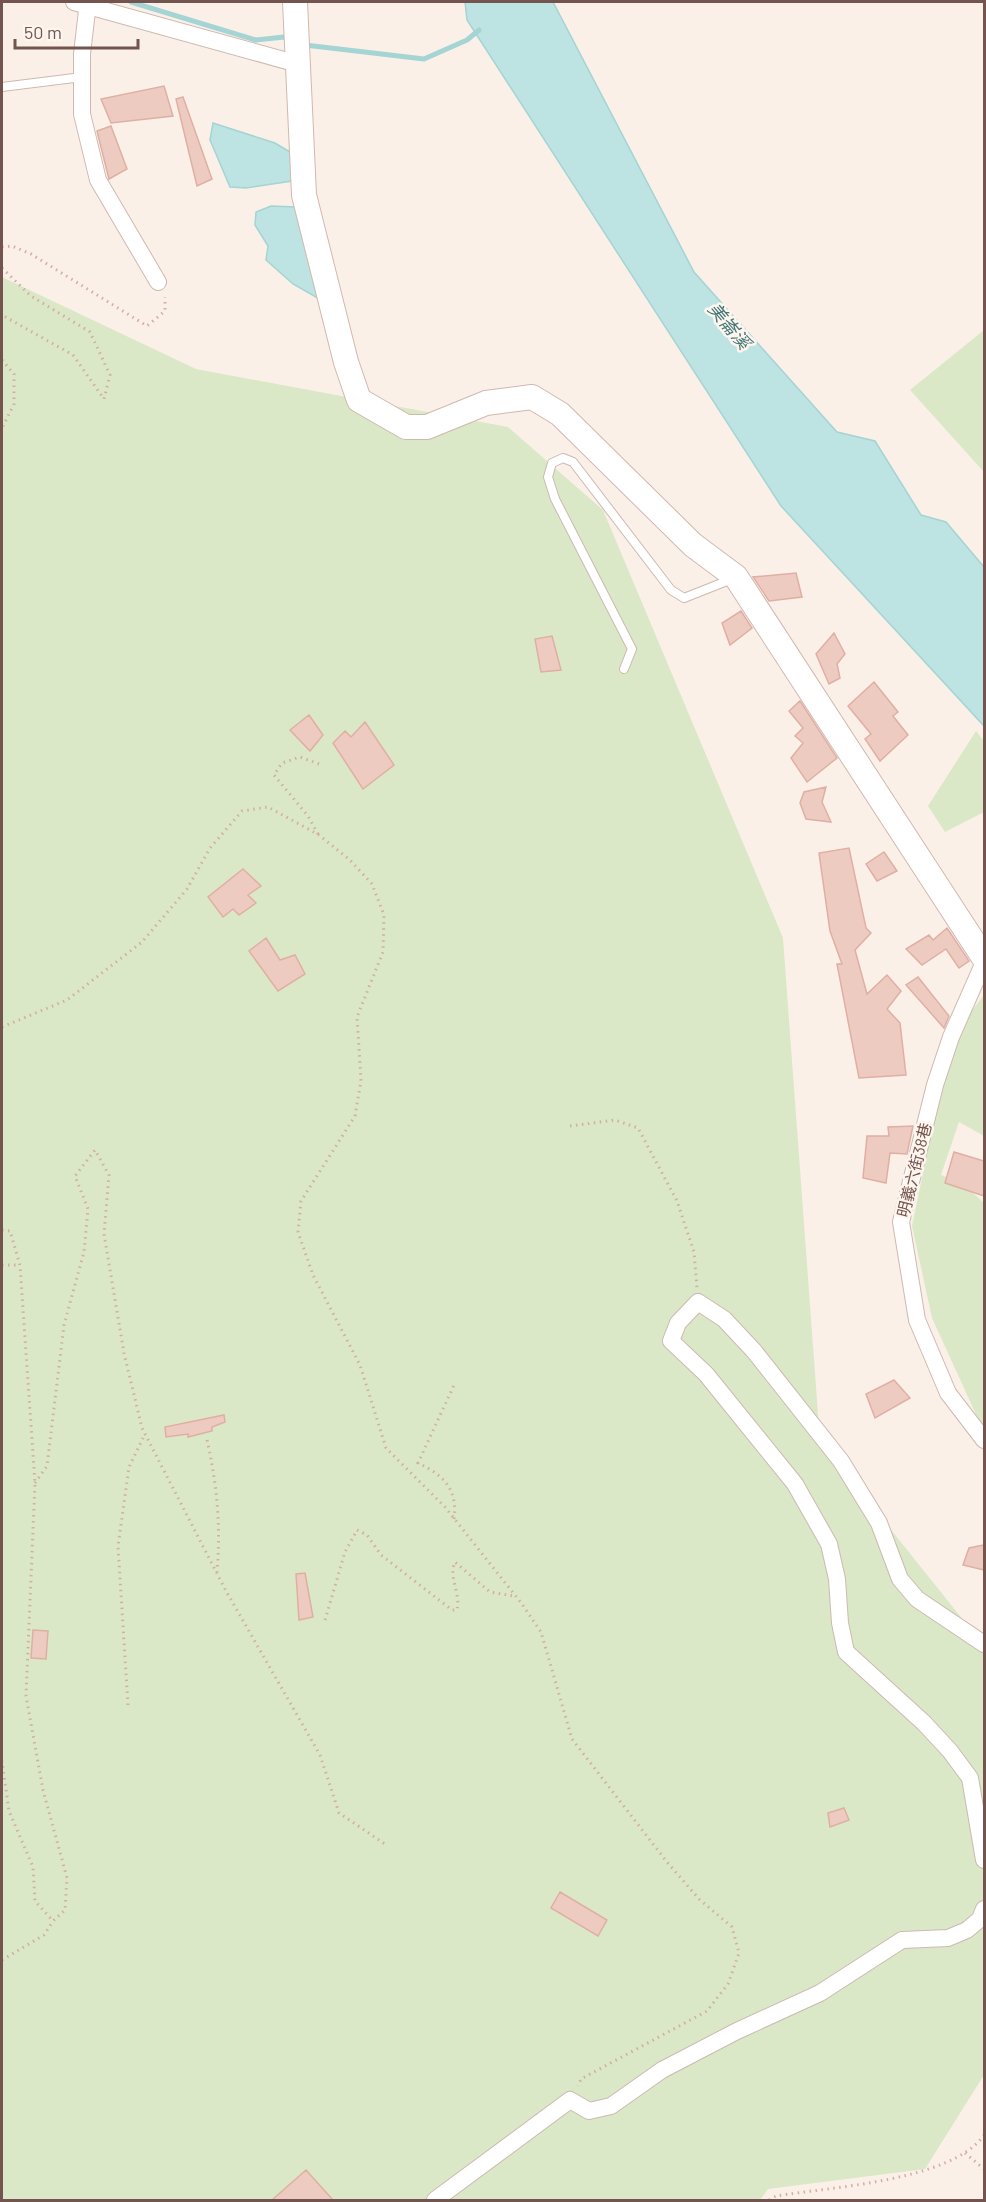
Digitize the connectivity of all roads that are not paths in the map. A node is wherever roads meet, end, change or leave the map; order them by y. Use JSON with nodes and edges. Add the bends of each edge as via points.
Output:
{"nodes":[{"id":1,"x":294,"y":2,"type":"edge"},
{"id":2,"x":83,"y":3,"type":"edge"},
{"id":3,"x":298,"y":60,"type":"junction"},
{"id":4,"x":82,"y":77,"type":"junction"},
{"id":5,"x":2,"y":87,"type":"edge"},
{"id":6,"x":158,"y":282,"type":"road end"},
{"id":7,"x":736,"y":577,"type":"junction"},
{"id":8,"x":624,"y":669,"type":"dead end"},
{"id":9,"x":984,"y":960,"type":"edge"},
{"id":10,"x":984,"y":1440,"type":"edge"},
{"id":11,"x":984,"y":1644,"type":"edge"},
{"id":12,"x":984,"y":1860,"type":"edge"},
{"id":13,"x":984,"y":1909,"type":"edge"},
{"id":14,"x":435,"y":2200,"type":"edge"}],
"edges":[{"from":1,"to":3,"type":"street"},
{"from":2,"to":3,"type":"street"},
{"from":2,"to":4,"type":"street"},
{"from":3,"to":7,"type":"street","via":[[304,195],[359,400],[406,427],[426,427],[486,403],[532,397],[560,414],[693,545]]},
{"from":4,"to":5,"type":"lane"},
{"from":4,"to":6,"type":"street","via":[[82,114],[98,180]]},
{"from":7,"to":8,"type":"lane","via":[[684,597],[671,590],[573,462],[562,458],[552,464],[548,477],[555,500],[632,649]]},
{"from":7,"to":9,"type":"street"},
{"from":9,"to":10,"type":"street","name":"明義六街38巷","via":[[938,1075],[901,1222],[917,1320],[948,1393]]},
{"from":11,"to":12,"type":"street","via":[[917,1599],[900,1579],[879,1523],[841,1461],[754,1351],[724,1319],[698,1302],[678,1323],[671,1341],[706,1374],[795,1484],[829,1544],[846,1652],[924,1723],[970,1778]]},
{"from":13,"to":14,"type":"street","via":[[980,1919],[967,1930],[948,1938],[902,1940],[820,1993],[663,2070],[611,2106],[589,2111],[570,2100]]}]}
